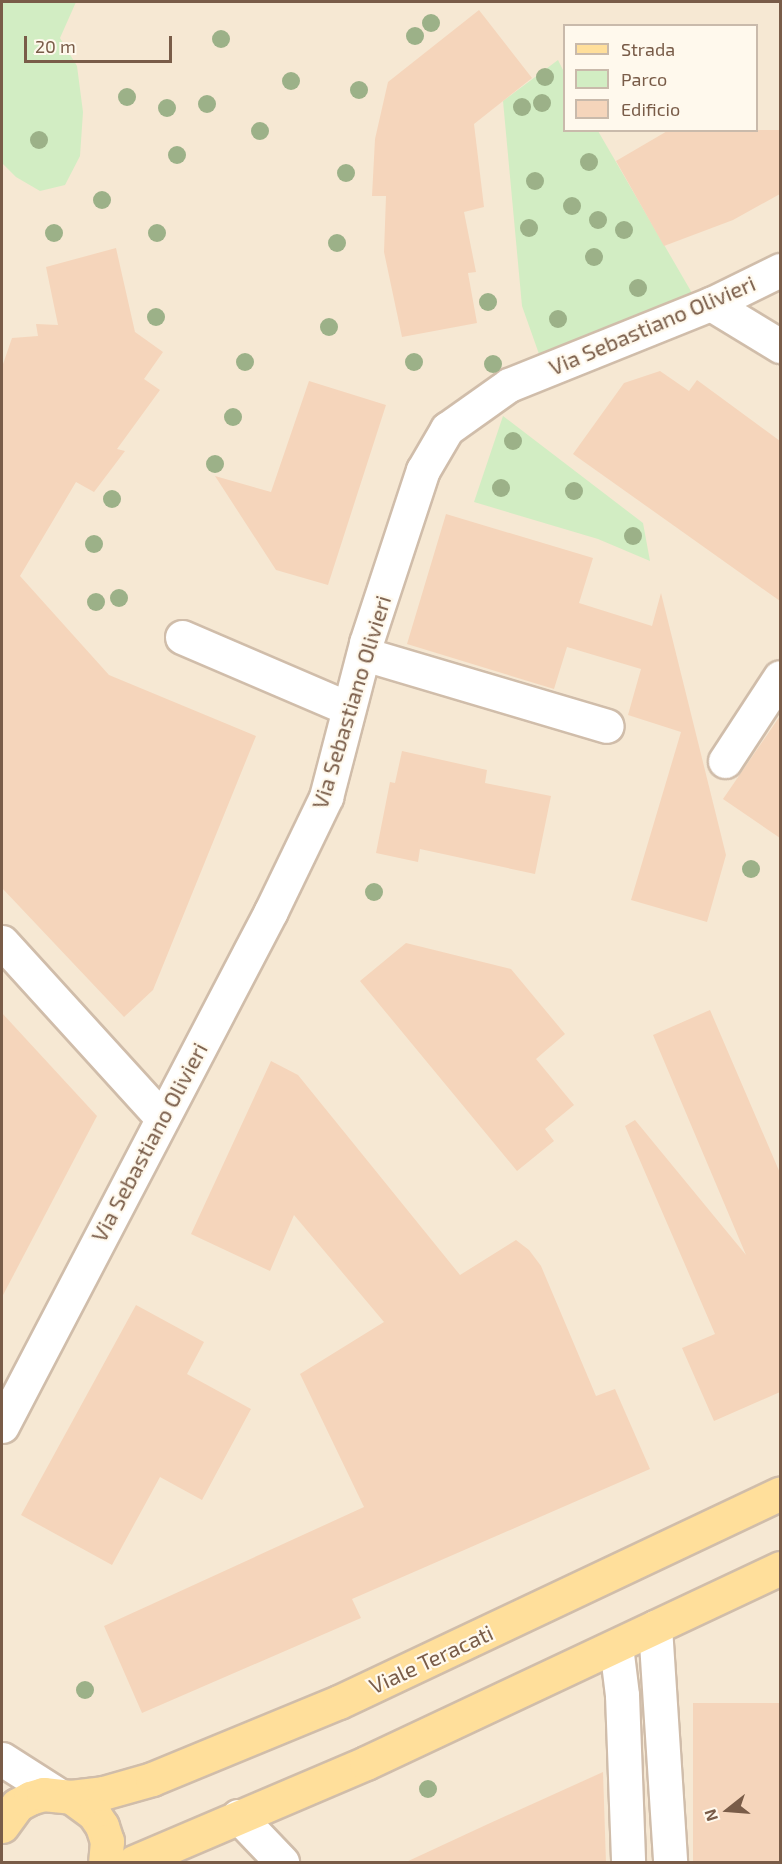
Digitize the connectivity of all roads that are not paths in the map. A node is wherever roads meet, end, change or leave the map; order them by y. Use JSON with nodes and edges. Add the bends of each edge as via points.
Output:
{"nodes":[{"id":1,"x":780,"y":270,"type":"edge"},
{"id":2,"x":711,"y":304,"type":"junction"},
{"id":3,"x":780,"y":346,"type":"edge"},
{"id":4,"x":182,"y":637,"type":"dead end"},
{"id":5,"x":363,"y":654,"type":"junction"},
{"id":6,"x":780,"y":677,"type":"edge"},
{"id":7,"x":348,"y":708,"type":"junction"},
{"id":8,"x":607,"y":726,"type":"dead end"},
{"id":9,"x":725,"y":761,"type":"dead end"},
{"id":10,"x":2,"y":942,"type":"edge"},
{"id":11,"x":160,"y":1118,"type":"junction"},
{"id":12,"x":2,"y":1426,"type":"edge"},
{"id":13,"x":780,"y":1494,"type":"edge"},
{"id":14,"x":780,"y":1568,"type":"edge"},
{"id":15,"x":655,"y":1627,"type":"junction"},
{"id":16,"x":616,"y":1646,"type":"junction"},
{"id":17,"x":2,"y":1759,"type":"edge"},
{"id":18,"x":64,"y":1796,"type":"junction"},
{"id":19,"x":238,"y":1816,"type":"junction"},
{"id":20,"x":2,"y":1826,"type":"edge"},
{"id":21,"x":105,"y":1863,"type":"edge"},
{"id":22,"x":134,"y":1863,"type":"edge"},
{"id":23,"x":282,"y":1863,"type":"edge"},
{"id":24,"x":628,"y":1863,"type":"edge"},
{"id":25,"x":670,"y":1863,"type":"edge"}],
"edges":[{"from":1,"to":2,"type":"street","name":"Via Sebastiano Olivieri"},
{"from":2,"to":3,"type":"street"},
{"from":2,"to":5,"type":"street","name":"Via Sebastiano Olivieri","via":[[509,386],[447,429],[423,470]]},
{"from":4,"to":7,"type":"street"},
{"from":5,"to":7,"type":"street","name":"Via Sebastiano Olivieri"},
{"from":5,"to":8,"type":"street"},
{"from":6,"to":9,"type":"street"},
{"from":7,"to":11,"type":"street","name":"Via Sebastiano Olivieri","via":[[326,797],[271,911]]},
{"from":10,"to":11,"type":"street"},
{"from":11,"to":12,"type":"street","name":"Via Sebastiano Olivieri"},
{"from":13,"to":18,"type":"main road","name":"Viale Teracati","via":[[339,1702],[152,1779],[103,1793]]},
{"from":14,"to":15,"type":"main road"},
{"from":15,"to":16,"type":"main road"},
{"from":15,"to":25,"type":"street"},
{"from":16,"to":19,"type":"main road","via":[[366,1763]]},
{"from":16,"to":24,"type":"street","via":[[622,1695]]},
{"from":17,"to":18,"type":"street"},
{"from":18,"to":20,"type":"main road","name":"Viale Teracati","via":[[30,1798],[18,1805]]},
{"from":18,"to":21,"type":"main road","via":[[94,1814],[102,1826]]},
{"from":19,"to":22,"type":"main road"},
{"from":19,"to":23,"type":"street"}]}
